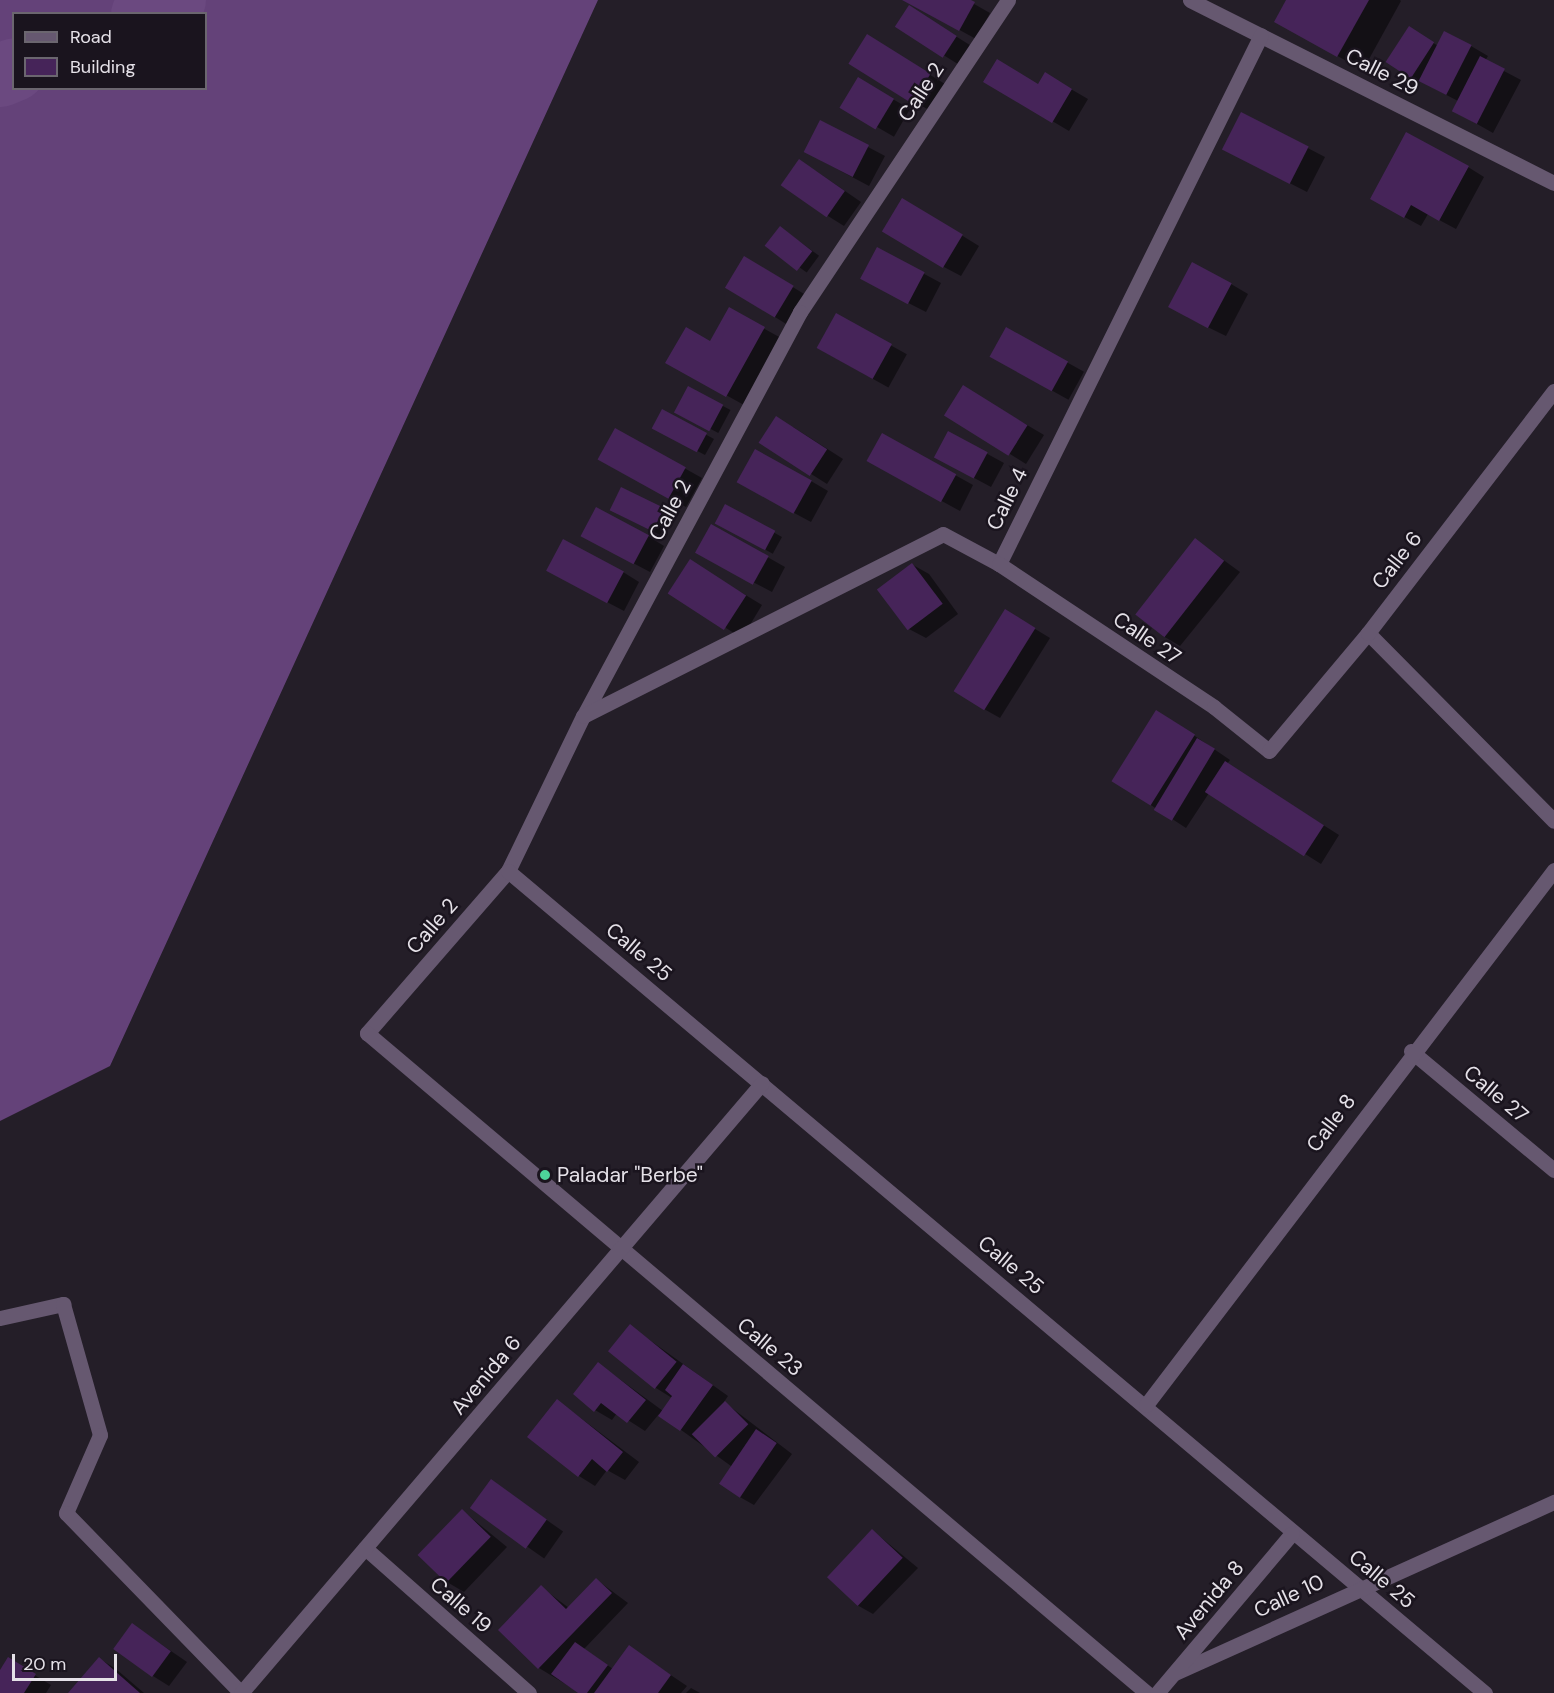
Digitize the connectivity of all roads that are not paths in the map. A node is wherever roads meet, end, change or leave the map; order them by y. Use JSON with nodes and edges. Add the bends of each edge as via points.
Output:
{"nodes":[{"id":1,"x":1008,"y":0,"type":"edge"},
{"id":2,"x":1190,"y":0,"type":"edge"},
{"id":3,"x":1261,"y":35,"type":"junction"},
{"id":4,"x":1554,"y":183,"type":"edge"},
{"id":5,"x":1554,"y":391,"type":"edge"},
{"id":6,"x":999,"y":564,"type":"junction"},
{"id":7,"x":1368,"y":633,"type":"junction"},
{"id":8,"x":583,"y":716,"type":"junction"},
{"id":9,"x":1269,"y":751,"type":"joint"},
{"id":10,"x":1554,"y":822,"type":"edge"},
{"id":11,"x":1554,"y":870,"type":"edge"},
{"id":12,"x":508,"y":871,"type":"junction"},
{"id":13,"x":367,"y":1033,"type":"joint"},
{"id":14,"x":1411,"y":1051,"type":"junction"},
{"id":15,"x":762,"y":1083,"type":"junction"},
{"id":16,"x":1554,"y":1170,"type":"edge"},
{"id":17,"x":621,"y":1248,"type":"junction"},
{"id":18,"x":0,"y":1318,"type":"edge"},
{"id":19,"x":1146,"y":1405,"type":"junction"},
{"id":20,"x":1554,"y":1502,"type":"edge"},
{"id":21,"x":1292,"y":1533,"type":"junction"},
{"id":22,"x":365,"y":1548,"type":"junction"},
{"id":23,"x":1359,"y":1586,"type":"junction"},
{"id":24,"x":1175,"y":1673,"type":"junction"},
{"id":25,"x":241,"y":1693,"type":"edge"},
{"id":26,"x":529,"y":1693,"type":"edge"},
{"id":27,"x":1147,"y":1693,"type":"edge"},
{"id":28,"x":1157,"y":1693,"type":"edge"},
{"id":29,"x":1485,"y":1693,"type":"edge"}],
"edges":[{"from":1,"to":8,"type":"street","name":"Calle 2","via":[[801,312]]},
{"from":2,"to":3,"type":"street","name":"Calle 29"},
{"from":3,"to":4,"type":"street","name":"Calle 29"},
{"from":3,"to":6,"type":"street","name":"Calle 4"},
{"from":5,"to":7,"type":"street","name":"Calle 6"},
{"from":6,"to":8,"type":"street","name":"Calle 4","via":[[943,534]]},
{"from":6,"to":9,"type":"street","name":"Calle 27","via":[[1214,707]]},
{"from":7,"to":9,"type":"street","name":"Calle 6"},
{"from":7,"to":10,"type":"street"},
{"from":8,"to":12,"type":"street","name":"Calle 2"},
{"from":11,"to":14,"type":"street","name":"Calle 8"},
{"from":12,"to":13,"type":"street","name":"Calle 2"},
{"from":12,"to":15,"type":"street","name":"Calle 25"},
{"from":13,"to":17,"type":"street","name":"Calle 23"},
{"from":14,"to":16,"type":"street","name":"Calle 27"},
{"from":14,"to":19,"type":"street","name":"Calle 8"},
{"from":15,"to":17,"type":"street","name":"Avenida 6"},
{"from":15,"to":19,"type":"street","name":"Calle 25"},
{"from":17,"to":22,"type":"street","name":"Avenida 6"},
{"from":17,"to":27,"type":"street","name":"Calle 23"},
{"from":18,"to":25,"type":"street","via":[[63,1304],[100,1435],[66,1513]]},
{"from":19,"to":21,"type":"street","name":"Calle 25"},
{"from":20,"to":23,"type":"street","name":"Calle 10"},
{"from":21,"to":23,"type":"street","name":"Calle 25"},
{"from":21,"to":24,"type":"street","name":"Avenida 8"},
{"from":22,"to":25,"type":"street","name":"Avenida 6"},
{"from":22,"to":26,"type":"street","name":"Calle 19"},
{"from":23,"to":24,"type":"street","name":"Calle 10"},
{"from":23,"to":29,"type":"street","name":"Calle 25"},
{"from":24,"to":28,"type":"street","name":"Avenida 8"}]}
